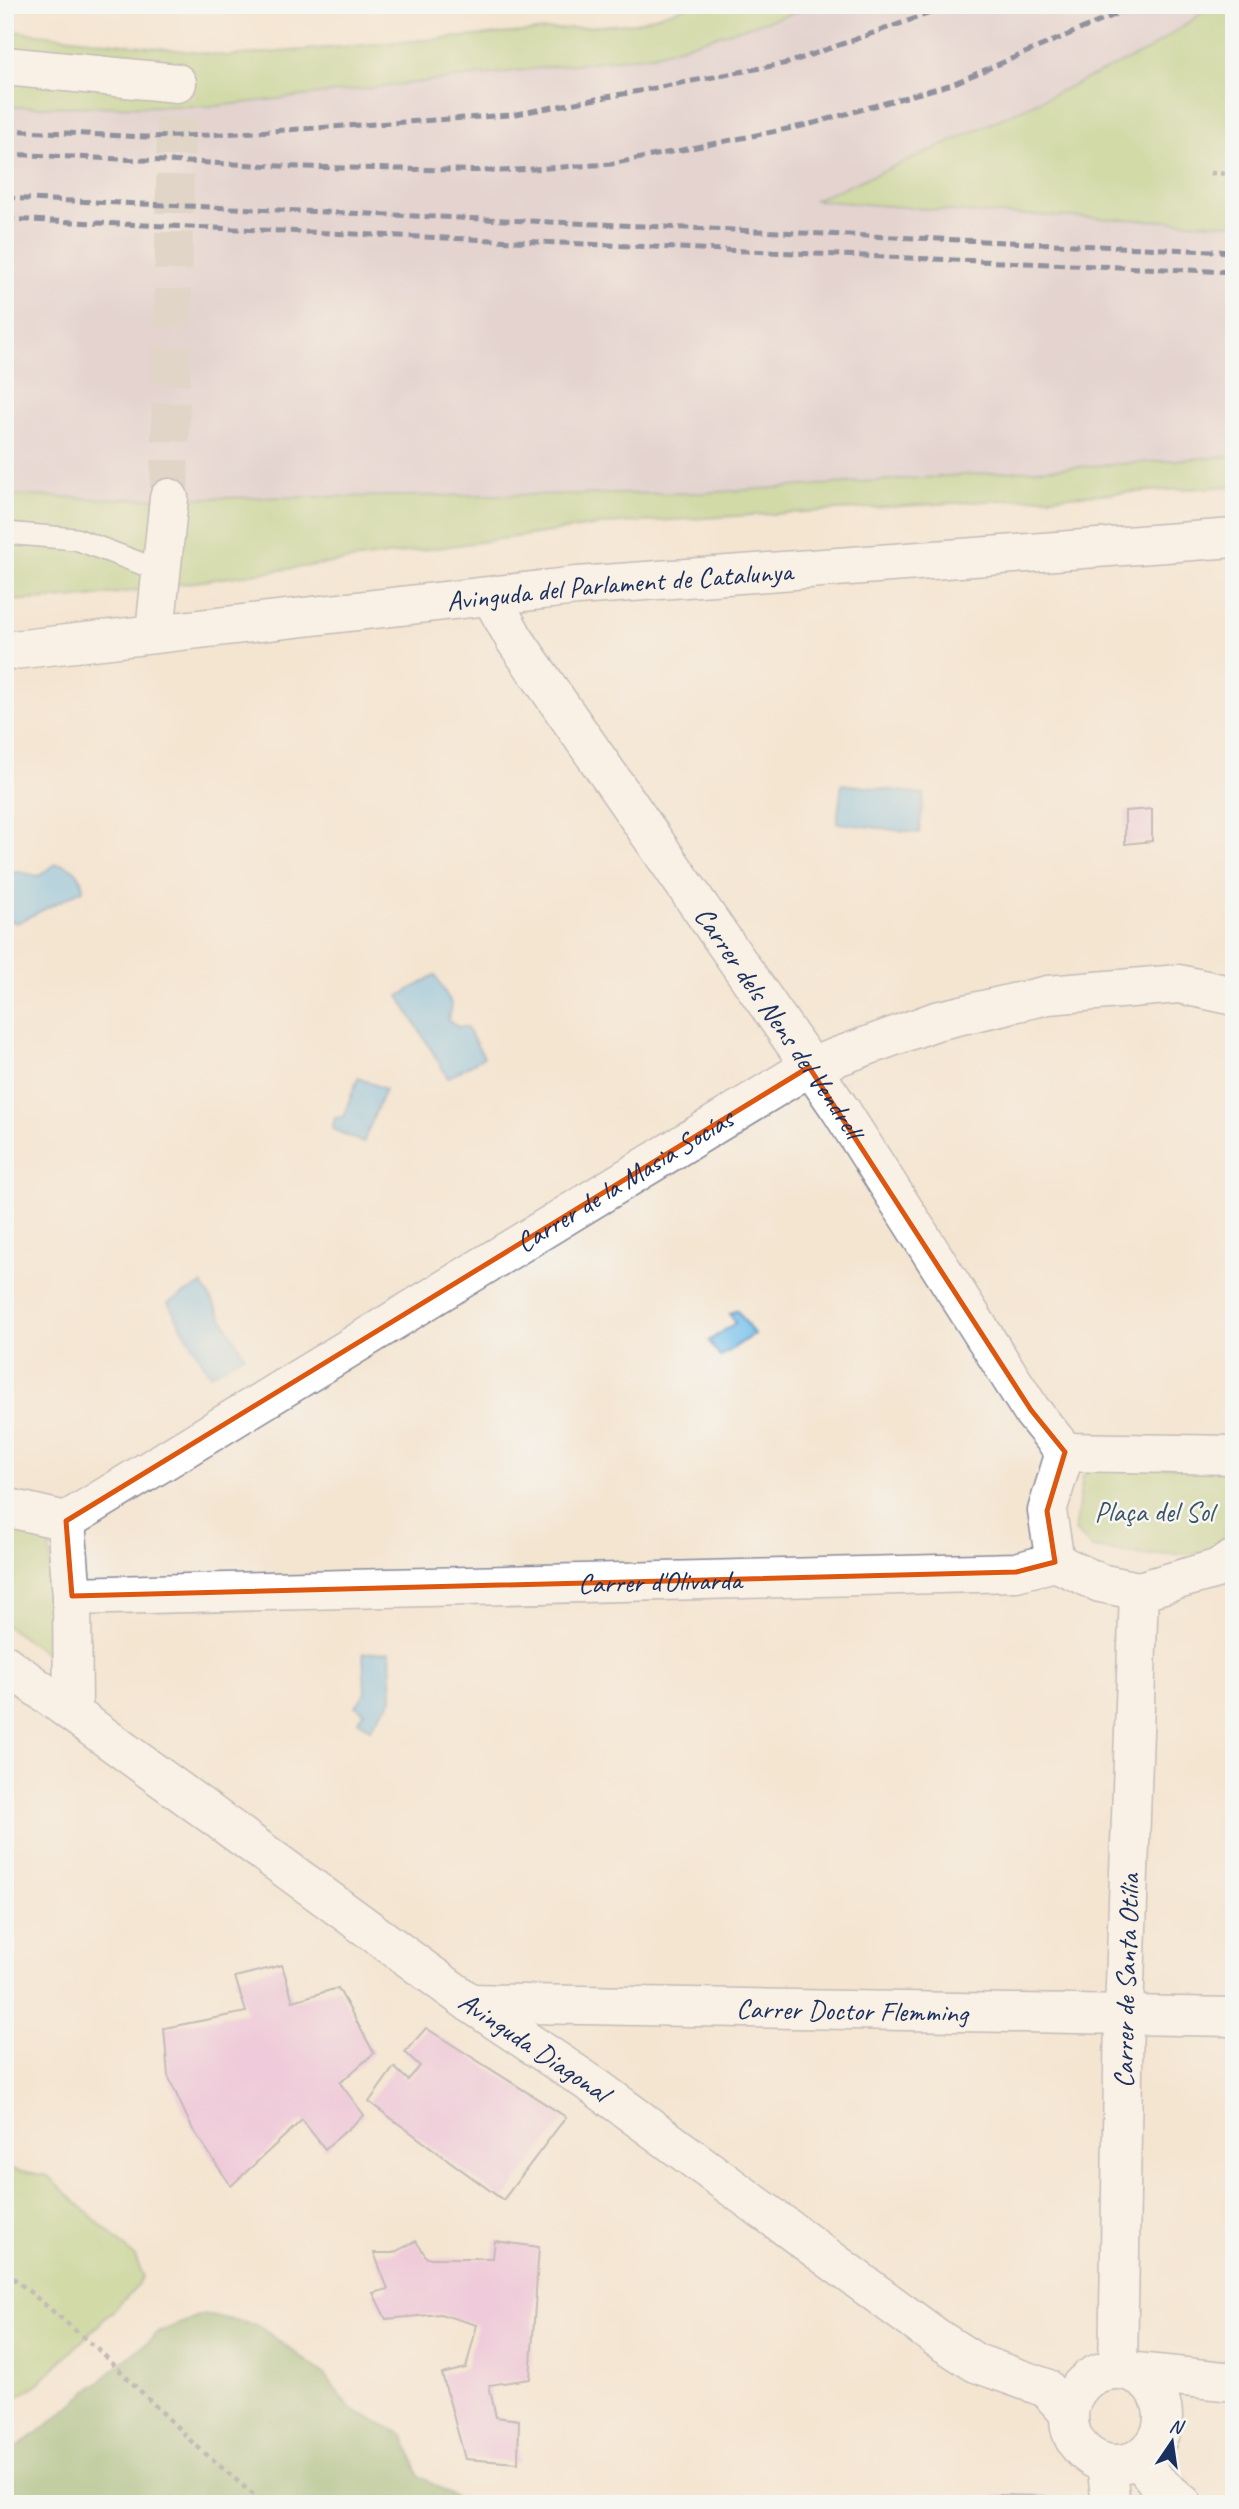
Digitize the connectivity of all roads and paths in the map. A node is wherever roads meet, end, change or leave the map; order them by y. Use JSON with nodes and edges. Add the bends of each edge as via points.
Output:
{"nodes":[{"id":1,"x":5,"y":66,"type":"edge"},
{"id":2,"x":177,"y":83,"type":"dead end"},
{"id":3,"x":1210,"y":173,"type":"dead end"},
{"id":4,"x":1234,"y":174,"type":"edge"},
{"id":5,"x":169,"y":498,"type":"tunnel mouth"},
{"id":6,"x":5,"y":533,"type":"edge"},
{"id":7,"x":1234,"y":538,"type":"edge"},
{"id":8,"x":161,"y":571,"type":"junction"},
{"id":9,"x":491,"y":597,"type":"junction"},
{"id":10,"x":155,"y":632,"type":"junction"},
{"id":11,"x":5,"y":651,"type":"edge"},
{"id":12,"x":1234,"y":996,"type":"edge"},
{"id":13,"x":809,"y":1067,"type":"junction"},
{"id":14,"x":1065,"y":1452,"type":"junction"},
{"id":15,"x":1234,"y":1455,"type":"edge"},
{"id":16,"x":5,"y":1507,"type":"edge"},
{"id":17,"x":66,"y":1521,"type":"junction"},
{"id":18,"x":1234,"y":1559,"type":"edge"},
{"id":19,"x":1055,"y":1562,"type":"junction"},
{"id":20,"x":1139,"y":1591,"type":"junction"},
{"id":21,"x":72,"y":1596,"type":"junction"},
{"id":22,"x":5,"y":1664,"type":"edge"},
{"id":23,"x":73,"y":1713,"type":"junction"},
{"id":24,"x":470,"y":2003,"type":"junction"},
{"id":25,"x":1124,"y":2013,"type":"junction"},
{"id":26,"x":1234,"y":2017,"type":"edge"},
{"id":27,"x":5,"y":2271,"type":"edge"},
{"id":28,"x":1127,"y":2371,"type":"junction"},
{"id":29,"x":1234,"y":2382,"type":"edge"},
{"id":30,"x":1068,"y":2412,"type":"junction"},
{"id":31,"x":1123,"y":2461,"type":"junction"},
{"id":32,"x":264,"y":2504,"type":"edge"},
{"id":33,"x":1111,"y":2504,"type":"edge"},
{"id":34,"x":1183,"y":2504,"type":"edge"}],
"edges":[{"from":1,"to":2,"type":"street"},
{"from":3,"to":4,"type":"path"},
{"from":5,"to":8,"type":"street"},
{"from":6,"to":8,"type":"lane","via":[[76,539]]},
{"from":7,"to":9,"type":"street","name":"Avinguda del Parlament de Catalunya","via":[[576,586]]},
{"from":8,"to":10,"type":"street"},
{"from":9,"to":10,"type":"street","name":"Avinguda del Parlament de Catalunya"},
{"from":9,"to":13,"type":"street","name":"Carrer dels Nens del Vendrell","via":[[523,651]]},
{"from":10,"to":11,"type":"street","name":"Avinguda del Parlament de Catalunya"},
{"from":12,"to":13,"type":"street","name":"Carrer de la Masia Socías","via":[[1179,984],[1048,995],[936,1021]]},
{"from":13,"to":14,"type":"street","name":"Carrer dels Nens del Vendrell","via":[[1031,1410]]},
{"from":13,"to":17,"type":"street","name":"Carrer de la Masia Socías"},
{"from":14,"to":15,"type":"street"},
{"from":14,"to":19,"type":"street","via":[[1047,1511]]},
{"from":16,"to":17,"type":"street"},
{"from":17,"to":21,"type":"street"},
{"from":18,"to":20,"type":"street","via":[[1216,1569]]},
{"from":19,"to":20,"type":"street","via":[[1100,1583]]},
{"from":19,"to":21,"type":"street","name":"Carrer d'Olivarda","via":[[1016,1572]]},
{"from":20,"to":25,"type":"street","name":"Carrer de Santa Otília"},
{"from":21,"to":23,"type":"street"},
{"from":22,"to":23,"type":"street","name":"Avinguda Diagonal"},
{"from":23,"to":24,"type":"street","name":"Avinguda Diagonal"},
{"from":24,"to":25,"type":"street","name":"Carrer Doctor Flemming"},
{"from":24,"to":30,"type":"street","name":"Avinguda Diagonal","via":[[597,2088],[954,2350],[975,2364],[1046,2388]]},
{"from":25,"to":26,"type":"street","name":"Carrer Doctor Flemming"},
{"from":25,"to":28,"type":"street","name":"Carrer de Santa Otília"},
{"from":27,"to":32,"type":"path","via":[[100,2351],[192,2442]]},
{"from":28,"to":29,"type":"street"},
{"from":28,"to":30,"type":"street","via":[[1090,2377],[1076,2392]]},
{"from":28,"to":31,"type":"street","via":[[1149,2381],[1164,2412],[1163,2431],[1153,2447]]},
{"from":30,"to":31,"type":"street","via":[[1070,2430],[1091,2457]]},
{"from":31,"to":33,"type":"street"},
{"from":31,"to":34,"type":"street"}]}
